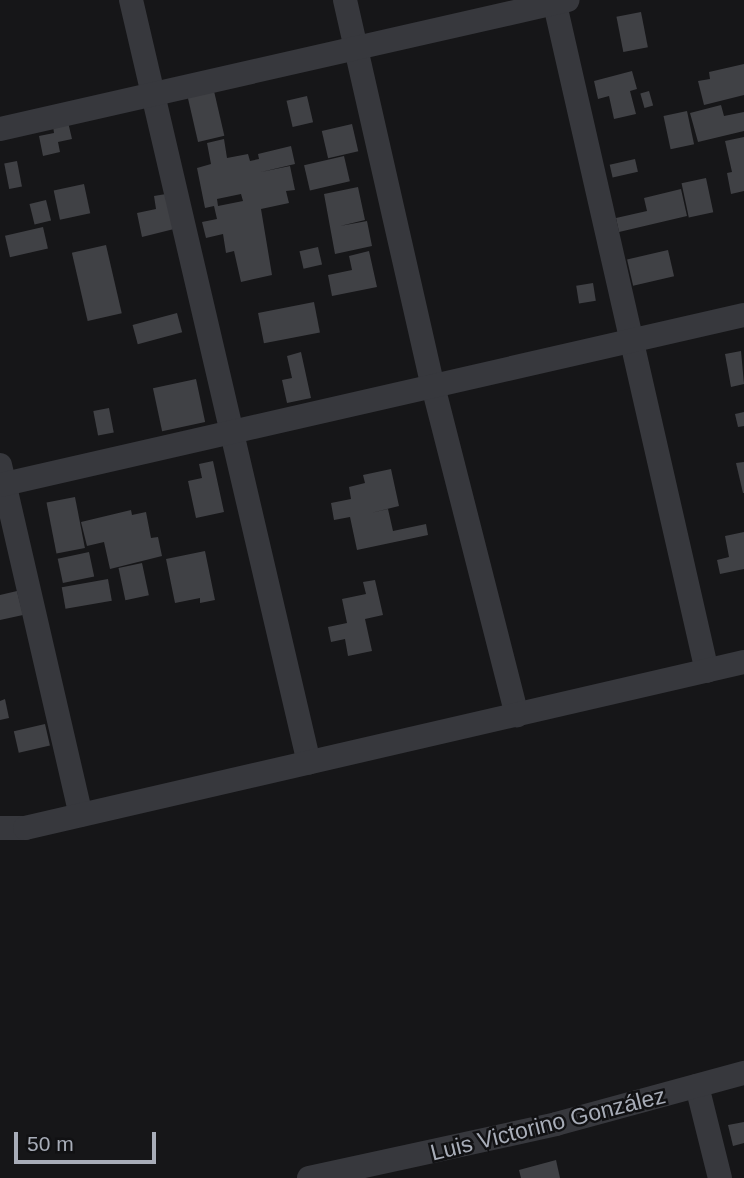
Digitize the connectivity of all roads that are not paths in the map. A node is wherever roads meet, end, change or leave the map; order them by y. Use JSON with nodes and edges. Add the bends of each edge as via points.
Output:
{"nodes":[{"id":1,"x":131,"y":0,"type":"edge"},
{"id":2,"x":345,"y":0,"type":"edge"},
{"id":3,"x":559,"y":1,"type":"edge"},
{"id":4,"x":355,"y":48,"type":"junction"},
{"id":5,"x":152,"y":94,"type":"junction"},
{"id":6,"x":0,"y":129,"type":"edge"},
{"id":7,"x":744,"y":315,"type":"edge"},
{"id":8,"x":634,"y":340,"type":"junction"},
{"id":9,"x":433,"y":386,"type":"junction"},
{"id":10,"x":230,"y":433,"type":"junction"},
{"id":11,"x":1,"y":478,"type":"edge"},
{"id":12,"x":744,"y":663,"type":"edge"},
{"id":13,"x":707,"y":671,"type":"junction"},
{"id":14,"x":517,"y":715,"type":"junction"},
{"id":15,"x":309,"y":763,"type":"junction"},
{"id":16,"x":81,"y":815,"type":"junction"},
{"id":17,"x":0,"y":828,"type":"edge"},
{"id":18,"x":744,"y":1073,"type":"edge"},
{"id":19,"x":697,"y":1086,"type":"junction"},
{"id":20,"x":309,"y":1178,"type":"edge"},
{"id":21,"x":720,"y":1178,"type":"edge"}],
"edges":[{"from":1,"to":5,"type":"street"},
{"from":2,"to":4,"type":"street"},
{"from":3,"to":4,"type":"street"},
{"from":3,"to":8,"type":"street"},
{"from":4,"to":5,"type":"street"},
{"from":4,"to":9,"type":"street"},
{"from":5,"to":6,"type":"street"},
{"from":5,"to":10,"type":"street"},
{"from":7,"to":8,"type":"street"},
{"from":8,"to":9,"type":"street"},
{"from":8,"to":13,"type":"street"},
{"from":9,"to":10,"type":"street"},
{"from":9,"to":14,"type":"street"},
{"from":10,"to":11,"type":"street"},
{"from":10,"to":15,"type":"street"},
{"from":11,"to":16,"type":"street"},
{"from":12,"to":13,"type":"street"},
{"from":13,"to":14,"type":"street"},
{"from":14,"to":15,"type":"street"},
{"from":15,"to":16,"type":"street"},
{"from":16,"to":17,"type":"street","via":[[25,828]]},
{"from":18,"to":19,"type":"street","name":"Luis Victorino González"},
{"from":19,"to":20,"type":"street","name":"Luis Victorino González","via":[[556,1124]]},
{"from":19,"to":21,"type":"street"}]}
